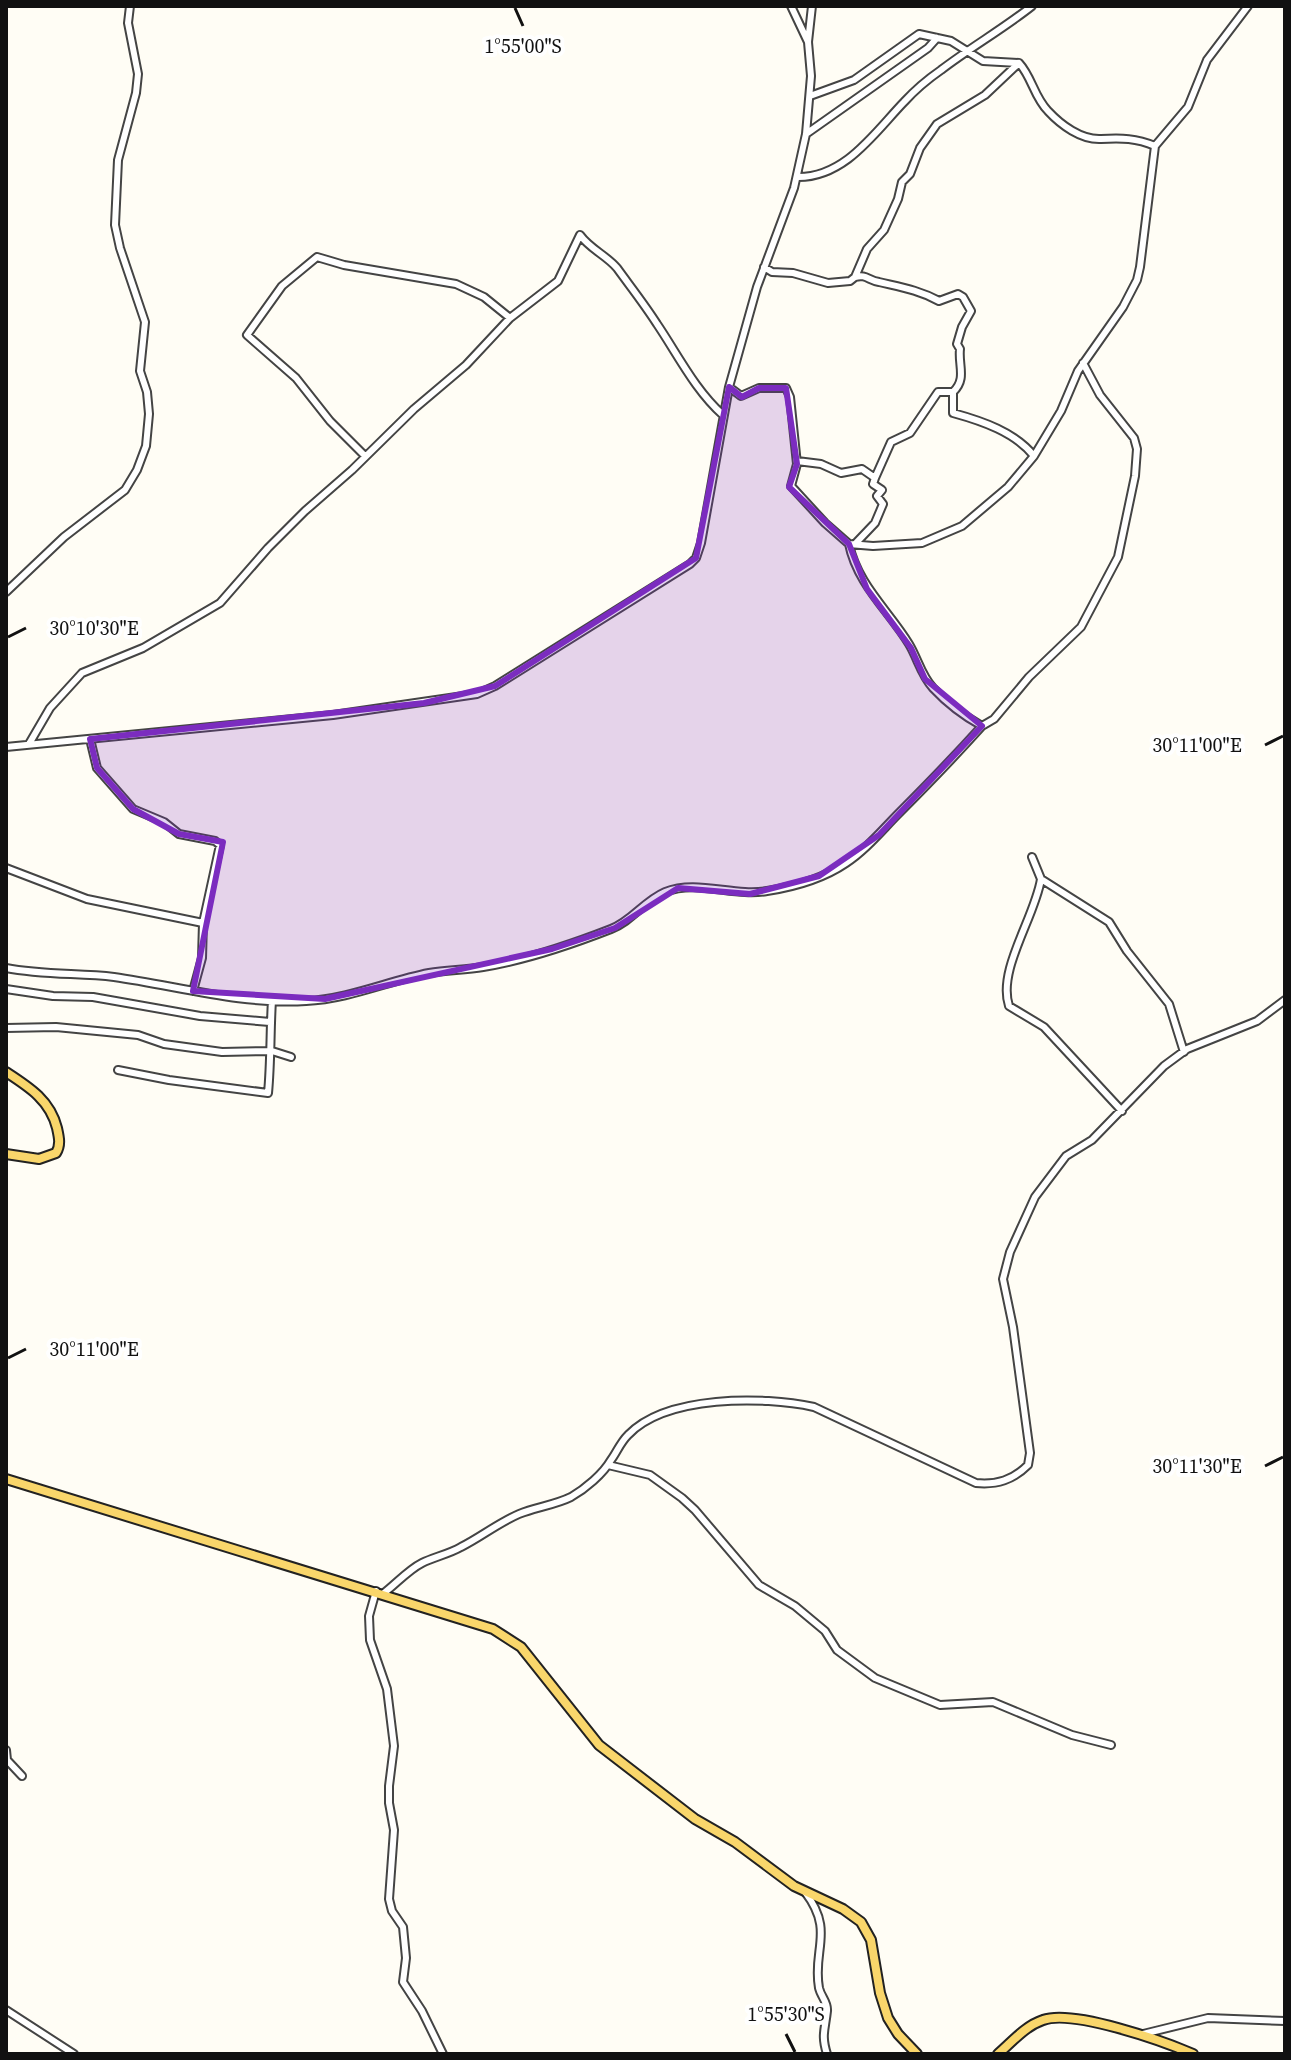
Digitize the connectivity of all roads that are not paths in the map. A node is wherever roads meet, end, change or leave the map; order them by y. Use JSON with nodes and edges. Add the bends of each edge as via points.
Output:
{"nodes":[{"id":1,"x":130,"y":6,"type":"edge"},
{"id":2,"x":791,"y":6,"type":"edge"},
{"id":3,"x":812,"y":6,"type":"edge"},
{"id":4,"x":1032,"y":6,"type":"edge"},
{"id":5,"x":1248,"y":6,"type":"edge"},
{"id":6,"x":937,"y":38,"type":"junction"},
{"id":7,"x":808,"y":42,"type":"junction"},
{"id":8,"x":968,"y":51,"type":"junction"},
{"id":9,"x":1019,"y":63,"type":"junction"},
{"id":10,"x":810,"y":96,"type":"junction"},
{"id":11,"x":806,"y":134,"type":"junction"},
{"id":12,"x":1155,"y":146,"type":"junction"},
{"id":13,"x":797,"y":177,"type":"junction"},
{"id":14,"x":764,"y":267,"type":"junction"},
{"id":15,"x":855,"y":277,"type":"junction"},
{"id":16,"x":510,"y":318,"type":"junction"},
{"id":17,"x":1083,"y":363,"type":"junction"},
{"id":18,"x":729,"y":387,"type":"junction"},
{"id":19,"x":953,"y":392,"type":"junction"},
{"id":20,"x":723,"y":415,"type":"junction"},
{"id":21,"x":365,"y":456,"type":"junction"},
{"id":22,"x":1034,"y":456,"type":"junction"},
{"id":23,"x":797,"y":461,"type":"junction"},
{"id":24,"x":875,"y":478,"type":"junction"},
{"id":25,"x":852,"y":544,"type":"junction"},
{"id":26,"x":6,"y":592,"type":"edge"},
{"id":27,"x":982,"y":726,"type":"junction"},
{"id":28,"x":90,"y":739,"type":"junction"},
{"id":29,"x":29,"y":744,"type":"junction"},
{"id":30,"x":6,"y":747,"type":"edge"},
{"id":31,"x":1032,"y":857,"type":"dead end"},
{"id":32,"x":6,"y":868,"type":"edge"},
{"id":33,"x":1041,"y":879,"type":"junction"},
{"id":34,"x":203,"y":923,"type":"junction"},
{"id":35,"x":6,"y":968,"type":"edge"},
{"id":36,"x":6,"y":989,"type":"edge"},
{"id":37,"x":193,"y":991,"type":"junction"},
{"id":38,"x":272,"y":1000,"type":"junction"},
{"id":39,"x":1285,"y":1000,"type":"edge"},
{"id":40,"x":270,"y":1022,"type":"junction"},
{"id":41,"x":6,"y":1028,"type":"edge"},
{"id":42,"x":272,"y":1051,"type":"junction"},
{"id":43,"x":1184,"y":1052,"type":"junction"},
{"id":44,"x":291,"y":1057,"type":"dead end"},
{"id":45,"x":118,"y":1070,"type":"dead end"},
{"id":46,"x":6,"y":1072,"type":"edge"},
{"id":47,"x":1122,"y":1111,"type":"junction"},
{"id":48,"x":6,"y":1154,"type":"edge"},
{"id":49,"x":608,"y":1465,"type":"junction"},
{"id":50,"x":6,"y":1479,"type":"edge"},
{"id":51,"x":380,"y":1592,"type":"junction"},
{"id":52,"x":1111,"y":1745,"type":"dead end"},
{"id":53,"x":6,"y":1750,"type":"edge"},
{"id":54,"x":22,"y":1776,"type":"dead end"},
{"id":55,"x":805,"y":1892,"type":"junction"},
{"id":56,"x":8,"y":2015,"type":"edge"},
{"id":57,"x":1285,"y":2021,"type":"edge"},
{"id":58,"x":1143,"y":2034,"type":"junction"},
{"id":59,"x":74,"y":2054,"type":"edge"},
{"id":60,"x":443,"y":2054,"type":"edge"},
{"id":61,"x":827,"y":2054,"type":"edge"},
{"id":62,"x":917,"y":2054,"type":"edge"},
{"id":63,"x":998,"y":2054,"type":"edge"},
{"id":64,"x":1193,"y":2054,"type":"edge"}],
"edges":[{"from":1,"to":26,"type":"street","via":[[138,74],[118,160],[115,225],[145,322],[140,371],[149,414],[146,446],[125,490],[64,537]]},
{"from":2,"to":7,"type":"street"},
{"from":3,"to":7,"type":"street"},
{"from":4,"to":8,"type":"street"},
{"from":5,"to":12,"type":"street","via":[[1207,60],[1188,107]]},
{"from":6,"to":8,"type":"street"},
{"from":6,"to":10,"type":"street","via":[[914,36],[854,80]]},
{"from":6,"to":11,"type":"street"},
{"from":7,"to":10,"type":"street"},
{"from":8,"to":9,"type":"street","via":[[983,61]]},
{"from":8,"to":13,"type":"street","via":[[909,97],[855,153],[821,172]]},
{"from":9,"to":12,"type":"street","via":[[1043,105],[1063,125],[1093,138],[1134,138]]},
{"from":9,"to":15,"type":"street","via":[[985,95],[932,130]]},
{"from":10,"to":11,"type":"street"},
{"from":11,"to":13,"type":"street"},
{"from":12,"to":17,"type":"street","via":[[1137,280]]},
{"from":13,"to":14,"type":"street"},
{"from":14,"to":15,"type":"street","via":[[828,283]]},
{"from":14,"to":18,"type":"street"},
{"from":15,"to":19,"type":"street","via":[[919,290],[939,301],[963,297],[971,316],[957,344],[962,379]]},
{"from":16,"to":20,"type":"street","via":[[558,281],[580,235],[616,268],[710,404]]},
{"from":16,"to":21,"type":"street"},
{"from":16,"to":21,"type":"street","via":[[456,284],[319,257],[287,281],[247,335],[296,378]]},
{"from":17,"to":22,"type":"street"},
{"from":17,"to":27,"type":"street","via":[[1137,449],[1118,557],[1081,627]]},
{"from":18,"to":20,"type":"street"},
{"from":18,"to":23,"type":"street","via":[[741,396],[759,388],[786,388]]},
{"from":19,"to":22,"type":"street","via":[[953,413],[1013,437]]},
{"from":19,"to":24,"type":"street","via":[[938,392],[910,433],[891,442]]},
{"from":20,"to":28,"type":"street","via":[[696,558],[495,686],[424,703]]},
{"from":21,"to":29,"type":"street","via":[[268,548],[220,603],[143,648],[82,673],[50,708]]},
{"from":22,"to":25,"type":"street","via":[[1008,487],[962,526],[922,543]]},
{"from":23,"to":24,"type":"street","via":[[841,473],[862,469]]},
{"from":23,"to":25,"type":"street","via":[[794,492]]},
{"from":24,"to":25,"type":"street","via":[[883,504],[875,523]]},
{"from":25,"to":27,"type":"street","via":[[867,589],[911,648],[925,679]]},
{"from":27,"to":38,"type":"street","via":[[861,851],[819,876],[750,894],[678,888],[651,899],[615,928],[529,956],[339,997]]},
{"from":28,"to":29,"type":"street"},
{"from":28,"to":34,"type":"street","via":[[97,768],[133,809],[179,834],[220,845]]},
{"from":29,"to":30,"type":"street"},
{"from":31,"to":33,"type":"street"},
{"from":32,"to":34,"type":"street","via":[[87,899]]},
{"from":33,"to":43,"type":"street","via":[[1111,924],[1169,1004]]},
{"from":33,"to":47,"type":"street","via":[[1011,963],[1009,1006],[1044,1027]]},
{"from":34,"to":37,"type":"street","via":[[202,958]]},
{"from":35,"to":37,"type":"street"},
{"from":36,"to":40,"type":"street"},
{"from":37,"to":38,"type":"street"},
{"from":38,"to":40,"type":"street"},
{"from":39,"to":43,"type":"street","via":[[1257,1021]]},
{"from":40,"to":42,"type":"street"},
{"from":41,"to":42,"type":"street","via":[[138,1035],[222,1052]]},
{"from":42,"to":44,"type":"street"},
{"from":42,"to":45,"type":"street","via":[[268,1093]]},
{"from":43,"to":47,"type":"street"},
{"from":46,"to":48,"type":"main road","via":[[49,1106],[59,1148],[39,1159]]},
{"from":47,"to":49,"type":"street","via":[[1050,1175],[1035,1197],[1006,1267],[1004,1291],[1030,1453],[1028,1465],[1017,1475],[997,1483],[976,1483],[826,1411],[791,1402],[715,1403],[663,1414],[628,1434]]},
{"from":49,"to":51,"type":"street","via":[[570,1497],[516,1515],[419,1564]]},
{"from":49,"to":52,"type":"street","via":[[650,1475],[682,1498],[759,1585],[803,1612],[837,1650],[875,1678],[940,1705],[993,1702]]},
{"from":50,"to":51,"type":"main road"},
{"from":51,"to":55,"type":"main road","via":[[506,1636],[521,1647],[599,1745],[695,1819]]},
{"from":51,"to":60,"type":"street","via":[[369,1616],[394,1746],[389,1899],[403,1927],[406,1989]]},
{"from":53,"to":54,"type":"street","via":[[7,1760]]},
{"from":55,"to":61,"type":"street","via":[[820,1922],[819,1979],[827,2010],[822,2034]]},
{"from":55,"to":62,"type":"main road","via":[[854,1915],[866,1928],[884,2009]]},
{"from":56,"to":59,"type":"street"},
{"from":57,"to":58,"type":"street","via":[[1195,2019]]},
{"from":58,"to":63,"type":"main road","via":[[1053,2017],[1032,2025]]},
{"from":58,"to":64,"type":"main road"}]}
